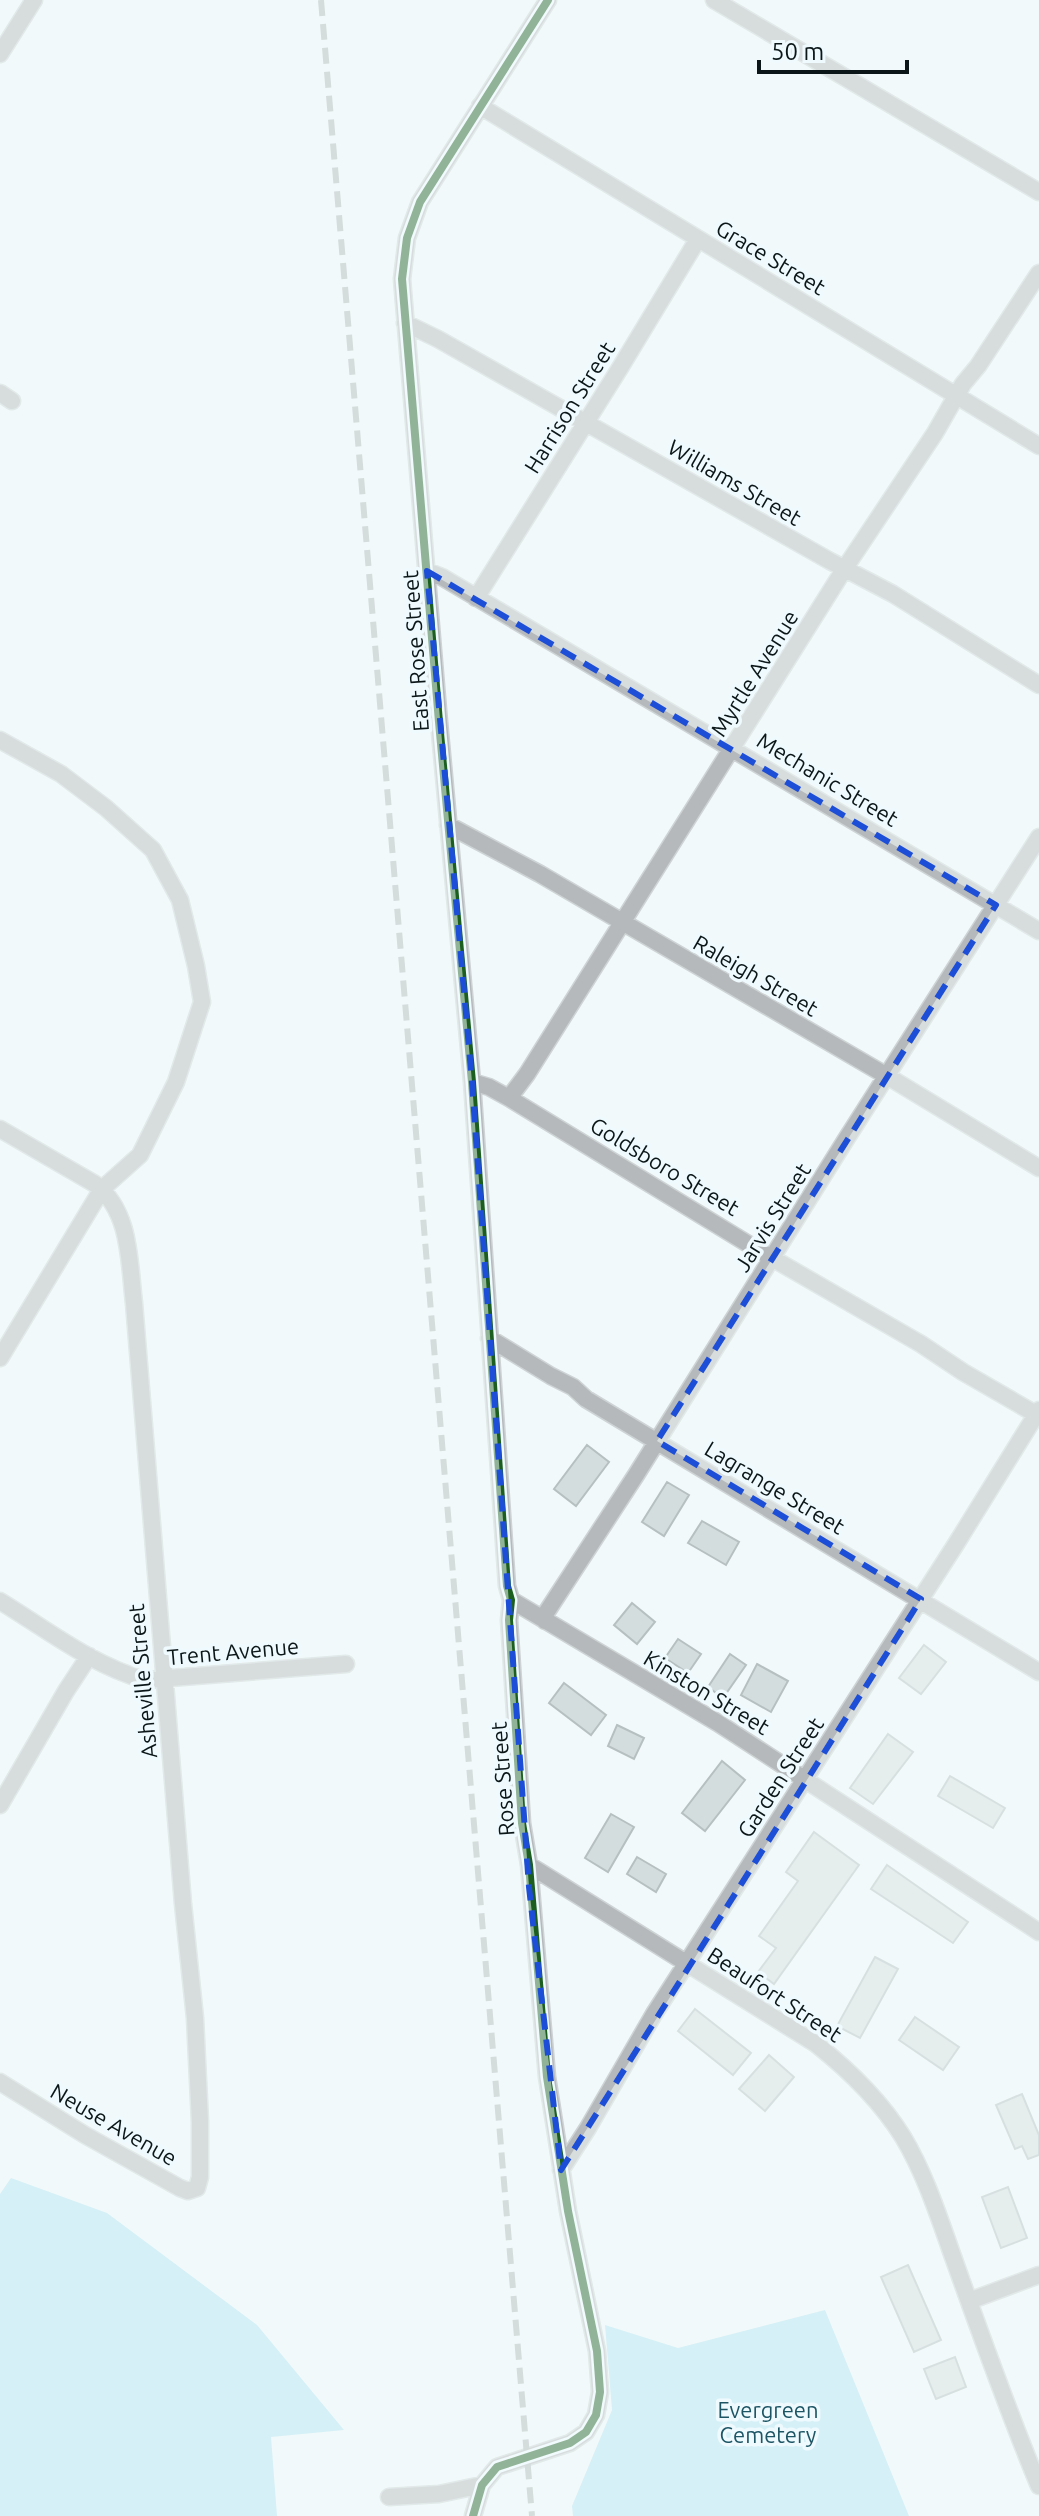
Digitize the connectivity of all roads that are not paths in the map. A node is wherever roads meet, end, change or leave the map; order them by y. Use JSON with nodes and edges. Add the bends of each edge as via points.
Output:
{"nodes":[{"id":1,"x":34,"y":0,"type":"edge"},
{"id":2,"x":548,"y":0,"type":"edge"},
{"id":3,"x":714,"y":0,"type":"edge"},
{"id":4,"x":0,"y":54,"type":"edge"},
{"id":5,"x":480,"y":106,"type":"junction"},
{"id":6,"x":1039,"y":192,"type":"edge"},
{"id":7,"x":698,"y":239,"type":"junction"},
{"id":8,"x":1039,"y":273,"type":"edge"},
{"id":9,"x":405,"y":323,"type":"junction"},
{"id":10,"x":956,"y":395,"type":"junction"},
{"id":11,"x":586,"y":422,"type":"junction"},
{"id":12,"x":1039,"y":446,"type":"edge"},
{"id":13,"x":845,"y":568,"type":"junction"},
{"id":14,"x":427,"y":571,"type":"junction"},
{"id":15,"x":476,"y":598,"type":"junction"},
{"id":16,"x":1039,"y":685,"type":"edge"},
{"id":17,"x":0,"y":740,"type":"edge"},
{"id":18,"x":734,"y":748,"type":"junction"},
{"id":19,"x":448,"y":825,"type":"junction"},
{"id":20,"x":1039,"y":837,"type":"edge"},
{"id":21,"x":996,"y":905,"type":"junction"},
{"id":22,"x":623,"y":923,"type":"junction"},
{"id":23,"x":1039,"y":931,"type":"edge"},
{"id":24,"x":887,"y":1076,"type":"junction"},
{"id":25,"x":472,"y":1082,"type":"junction"},
{"id":26,"x":509,"y":1098,"type":"junction"},
{"id":27,"x":0,"y":1129,"type":"edge"},
{"id":28,"x":1039,"y":1168,"type":"edge"},
{"id":29,"x":102,"y":1189,"type":"junction"},
{"id":30,"x":772,"y":1258,"type":"junction"},
{"id":31,"x":489,"y":1338,"type":"junction"},
{"id":32,"x":0,"y":1358,"type":"edge"},
{"id":33,"x":1038,"y":1413,"type":"edge"},
{"id":34,"x":657,"y":1441,"type":"junction"},
{"id":35,"x":921,"y":1599,"type":"junction"},
{"id":36,"x":511,"y":1600,"type":"junction"},
{"id":37,"x":0,"y":1601,"type":"edge"},
{"id":38,"x":545,"y":1621,"type":"junction"},
{"id":39,"x":89,"y":1656,"type":"junction"},
{"id":40,"x":346,"y":1664,"type":"dead end"},
{"id":41,"x":1039,"y":1672,"type":"edge"},
{"id":42,"x":164,"y":1680,"type":"junction"},
{"id":43,"x":805,"y":1779,"type":"junction"},
{"id":44,"x":0,"y":1805,"type":"edge"},
{"id":45,"x":529,"y":1865,"type":"junction"},
{"id":46,"x":1039,"y":1932,"type":"edge"},
{"id":47,"x":688,"y":1964,"type":"junction"},
{"id":48,"x":0,"y":2082,"type":"edge"},
{"id":49,"x":561,"y":2170,"type":"junction"},
{"id":50,"x":200,"y":2177,"type":"joint"},
{"id":51,"x":1039,"y":2275,"type":"edge"},
{"id":52,"x":969,"y":2301,"type":"junction"},
{"id":53,"x":482,"y":2485,"type":"junction"},
{"id":54,"x":1039,"y":2486,"type":"edge"},
{"id":55,"x":389,"y":2497,"type":"dead end"},
{"id":56,"x":473,"y":2516,"type":"edge"}],
"edges":[{"from":1,"to":4,"type":"street"},
{"from":2,"to":5,"type":"street","name":"East Rose Street"},
{"from":3,"to":6,"type":"street"},
{"from":5,"to":7,"type":"street","name":"Grace Street"},
{"from":5,"to":9,"type":"street","name":"East Rose Street","via":[[412,220],[402,279]]},
{"from":7,"to":10,"type":"street","name":"Grace Street"},
{"from":7,"to":11,"type":"street","name":"Harrison Street"},
{"from":8,"to":10,"type":"street","name":"Myrtle Avenue"},
{"from":9,"to":11,"type":"street","name":"Williams Street"},
{"from":9,"to":14,"type":"street","name":"East Rose Street"},
{"from":10,"to":12,"type":"street","name":"Grace Street"},
{"from":10,"to":13,"type":"street","name":"Myrtle Avenue"},
{"from":11,"to":13,"type":"street","name":"Williams Street"},
{"from":11,"to":15,"type":"street","name":"Harrison Street"},
{"from":13,"to":16,"type":"street","name":"Williams Street"},
{"from":13,"to":18,"type":"street","name":"Myrtle Avenue"},
{"from":14,"to":15,"type":"street","name":"Mechanic Street"},
{"from":14,"to":19,"type":"street","name":"East Rose Street"},
{"from":15,"to":18,"type":"street","name":"Mechanic Street"},
{"from":17,"to":29,"type":"street","via":[[61,774],[153,850],[180,900],[196,966],[202,1002],[176,1082],[140,1155]]},
{"from":18,"to":21,"type":"street","name":"Mechanic Street"},
{"from":18,"to":22,"type":"street","name":"Myrtle Avenue"},
{"from":19,"to":22,"type":"street","name":"Raleigh Street"},
{"from":19,"to":25,"type":"street","name":"East Rose Street"},
{"from":20,"to":21,"type":"street","name":"Jarvis Street"},
{"from":21,"to":23,"type":"street","name":"Mechanic Street"},
{"from":21,"to":24,"type":"street","name":"Jarvis Street"},
{"from":22,"to":24,"type":"street","name":"Raleigh Street"},
{"from":22,"to":26,"type":"street","name":"Myrtle Avenue"},
{"from":24,"to":28,"type":"street","name":"Raleigh Street"},
{"from":24,"to":30,"type":"street","name":"Jarvis Street"},
{"from":25,"to":26,"type":"street","name":"Goldsboro Street"},
{"from":25,"to":31,"type":"street","name":"East Rose Street"},
{"from":26,"to":30,"type":"street","name":"Goldsboro Street"},
{"from":27,"to":29,"type":"street"},
{"from":29,"to":32,"type":"street"},
{"from":29,"to":42,"type":"street","name":"Asheville Street","via":[[123,1221],[134,1303]]},
{"from":30,"to":33,"type":"street","name":"Goldsboro Street"},
{"from":30,"to":34,"type":"street","name":"Jarvis Street"},
{"from":31,"to":34,"type":"street","name":"Lagrange Street"},
{"from":31,"to":36,"type":"street","name":"Rose Street"},
{"from":33,"to":35,"type":"street","name":"Garden Street"},
{"from":34,"to":35,"type":"street","name":"Lagrange Street"},
{"from":34,"to":38,"type":"street","name":"Jarvis Street"},
{"from":35,"to":41,"type":"street","name":"Lagrange Street"},
{"from":35,"to":43,"type":"street","name":"Garden Street"},
{"from":36,"to":38,"type":"street","name":"Kinston Street"},
{"from":36,"to":45,"type":"street","name":"Rose Street","via":[[522,1823]]},
{"from":37,"to":39,"type":"street","name":"Trent Avenue"},
{"from":38,"to":43,"type":"street","name":"Kinston Street"},
{"from":39,"to":42,"type":"street","name":"Trent Avenue","via":[[125,1675]]},
{"from":39,"to":44,"type":"street"},
{"from":40,"to":42,"type":"street","name":"Trent Avenue"},
{"from":42,"to":50,"type":"street","name":"Asheville Street","via":[[195,2018]]},
{"from":43,"to":46,"type":"street","name":"Kinston Street"},
{"from":43,"to":47,"type":"street","name":"Garden Street"},
{"from":45,"to":47,"type":"street","name":"Beaufort Street"},
{"from":45,"to":49,"type":"street","name":"Rose Street","via":[[543,2046]]},
{"from":47,"to":49,"type":"street","name":"Garden Street"},
{"from":47,"to":52,"type":"street","name":"Beaufort Street","via":[[816,2044],[878,2101],[914,2157]]},
{"from":48,"to":50,"type":"street","name":"Neuse Avenue","via":[[180,2188],[197,2188]]},
{"from":49,"to":53,"type":"street","name":"Rose Street","via":[[599,2370],[596,2415],[586,2432],[570,2443],[497,2467]]},
{"from":51,"to":52,"type":"street"},
{"from":52,"to":54,"type":"street","name":"Beaufort Street"},
{"from":53,"to":55,"type":"street"},
{"from":53,"to":56,"type":"street"}]}
